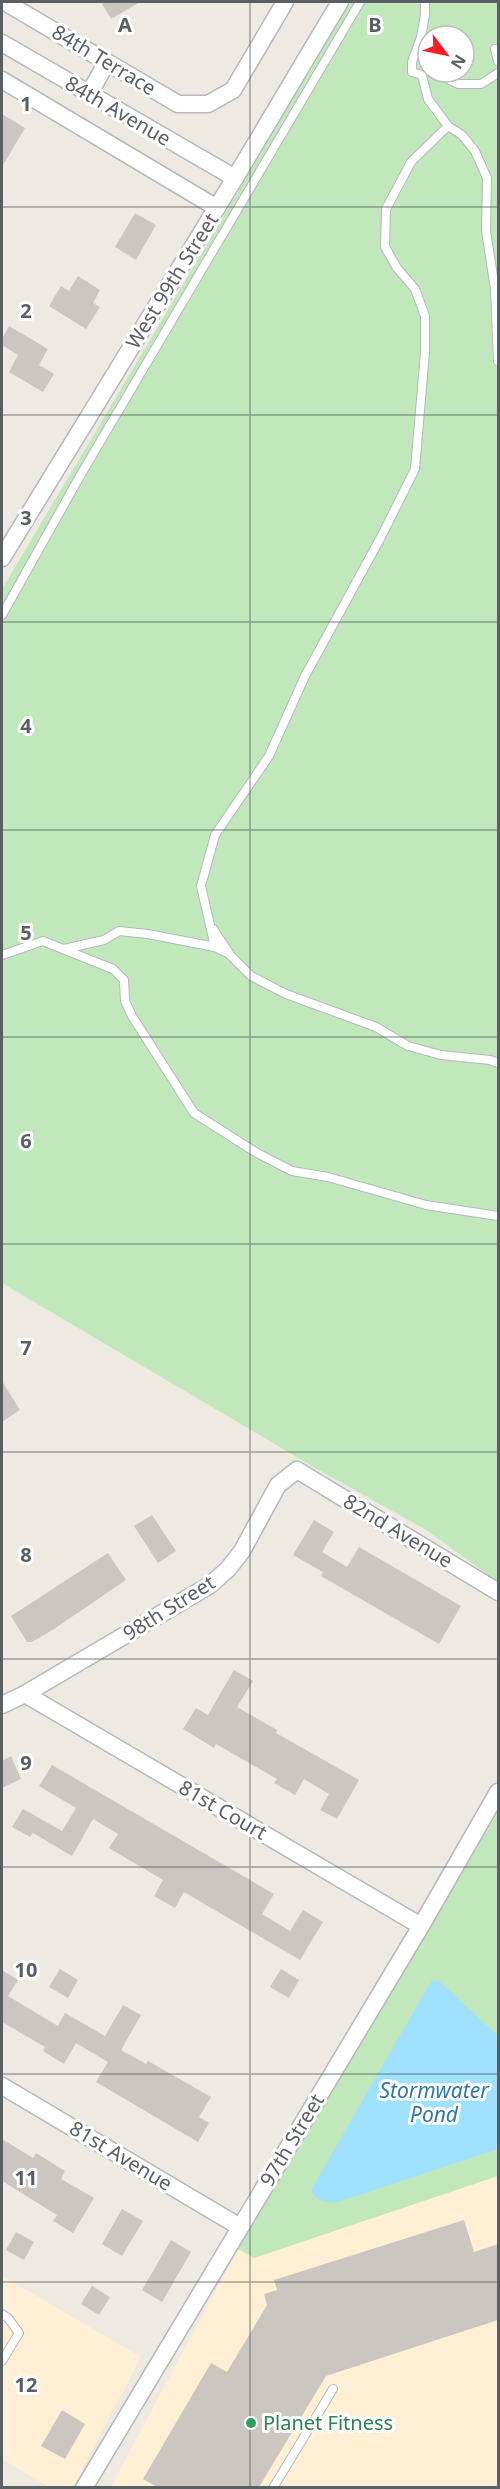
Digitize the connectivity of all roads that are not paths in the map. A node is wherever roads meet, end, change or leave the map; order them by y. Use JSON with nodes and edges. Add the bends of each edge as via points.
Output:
{"nodes":[{"id":1,"x":5,"y":2,"type":"edge"},
{"id":2,"x":285,"y":2,"type":"edge"},
{"id":3,"x":340,"y":2,"type":"edge"},
{"id":4,"x":360,"y":2,"type":"edge"},
{"id":5,"x":425,"y":2,"type":"edge"},
{"id":6,"x":423,"y":24,"type":"edge"},
{"id":7,"x":2,"y":43,"type":"edge"},
{"id":8,"x":495,"y":49,"type":"dead end"},
{"id":9,"x":416,"y":51,"type":"edge"},
{"id":10,"x":498,"y":61,"type":"edge"},
{"id":11,"x":107,"y":62,"type":"junction"},
{"id":12,"x":416,"y":73,"type":"edge"},
{"id":13,"x":498,"y":73,"type":"edge"},
{"id":14,"x":2,"y":80,"type":"edge"},
{"id":15,"x":424,"y":84,"type":"edge"},
{"id":16,"x":476,"y":84,"type":"edge"},
{"id":17,"x":89,"y":93,"type":"junction"},
{"id":18,"x":448,"y":126,"type":"junction"},
{"id":19,"x":236,"y":178,"type":"junction"},
{"id":20,"x":217,"y":208,"type":"junction"},
{"id":21,"x":498,"y":361,"type":"edge"},
{"id":22,"x":2,"y":558,"type":"edge"},
{"id":23,"x":2,"y":615,"type":"edge"},
{"id":24,"x":210,"y":925,"type":"junction"},
{"id":25,"x":215,"y":948,"type":"junction"},
{"id":26,"x":61,"y":950,"type":"junction"},
{"id":27,"x":2,"y":955,"type":"edge"},
{"id":28,"x":231,"y":956,"type":"junction"},
{"id":29,"x":498,"y":1063,"type":"edge"},
{"id":30,"x":498,"y":1216,"type":"edge"},
{"id":31,"x":297,"y":1470,"type":"joint"},
{"id":32,"x":498,"y":1592,"type":"edge"},
{"id":33,"x":25,"y":1694,"type":"junction"},
{"id":34,"x":2,"y":1705,"type":"edge"},
{"id":35,"x":498,"y":1792,"type":"edge"},
{"id":36,"x":421,"y":1926,"type":"junction"},
{"id":37,"x":2,"y":2086,"type":"edge"},
{"id":38,"x":240,"y":2227,"type":"junction"},
{"id":39,"x":2,"y":2314,"type":"edge"},
{"id":40,"x":2,"y":2361,"type":"edge"},
{"id":41,"x":333,"y":2389,"type":"dead end"},
{"id":42,"x":84,"y":2487,"type":"edge"},
{"id":43,"x":273,"y":2487,"type":"edge"}],
"edges":[{"from":1,"to":11,"type":"street","name":"84th Terrace"},
{"from":2,"to":11,"type":"street","name":"84th Terrace","via":[[233,90],[208,104],[178,104]]},
{"from":3,"to":19,"type":"street","name":"West 99th Street"},
{"from":4,"to":23,"type":"lane"},
{"from":5,"to":6,"type":"lane"},
{"from":7,"to":17,"type":"street","name":"84th Avenue"},
{"from":8,"to":10,"type":"lane"},
{"from":9,"to":12,"type":"lane","via":[[412,72]]},
{"from":11,"to":17,"type":"street"},
{"from":13,"to":16,"type":"lane"},
{"from":14,"to":20,"type":"street","name":"84th Avenue"},
{"from":15,"to":18,"type":"lane","via":[[428,99]]},
{"from":17,"to":19,"type":"street","name":"84th Avenue"},
{"from":18,"to":21,"type":"lane","via":[[462,135],[475,152],[487,178],[486,231],[495,289]]},
{"from":18,"to":24,"type":"lane","via":[[411,162],[386,209],[385,247],[415,289],[425,316],[415,470],[305,676],[269,756],[215,835],[201,886]]},
{"from":19,"to":20,"type":"street","name":"West 99th Street"},
{"from":20,"to":22,"type":"street","name":"West 99th Street"},
{"from":24,"to":25,"type":"lane"},
{"from":24,"to":28,"type":"lane"},
{"from":25,"to":26,"type":"lane","via":[[119,932],[104,940]]},
{"from":25,"to":28,"type":"lane"},
{"from":26,"to":27,"type":"lane","via":[[43,941]]},
{"from":26,"to":30,"type":"lane","via":[[113,969],[124,980],[125,1001],[132,1016],[194,1113],[225,1134],[292,1171],[328,1177],[426,1205]]},
{"from":28,"to":29,"type":"lane","via":[[251,976],[286,994],[376,1027],[408,1046]]},
{"from":31,"to":32,"type":"street","name":"82nd Avenue"},
{"from":31,"to":33,"type":"street","name":"98th Street","via":[[278,1485],[242,1551],[210,1585]]},
{"from":33,"to":34,"type":"street","name":"98th Street"},
{"from":33,"to":36,"type":"street","name":"81st Court"},
{"from":35,"to":36,"type":"street","name":"97th Street"},
{"from":36,"to":38,"type":"street","name":"97th Street"},
{"from":37,"to":38,"type":"street","name":"81st Avenue"},
{"from":38,"to":42,"type":"street","name":"97th Street"},
{"from":39,"to":40,"type":"lane","via":[[18,2333]]},
{"from":41,"to":43,"type":"lane"}]}
